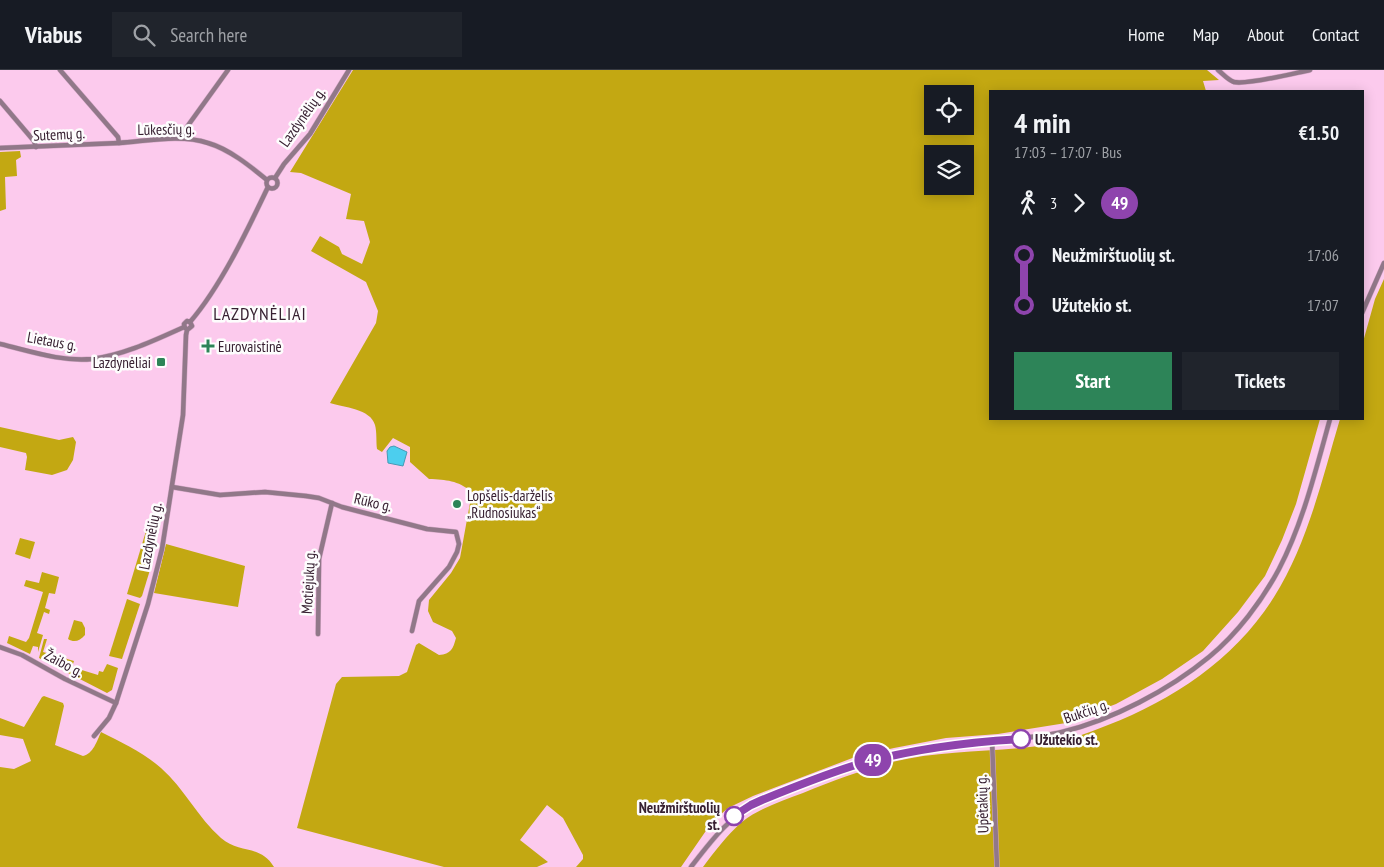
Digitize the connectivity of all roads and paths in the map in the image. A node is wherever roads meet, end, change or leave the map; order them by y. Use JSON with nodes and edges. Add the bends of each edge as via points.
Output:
{"nodes":[{"id":1,"x":60,"y":70,"type":"edge"},
{"id":2,"x":228,"y":70,"type":"edge"},
{"id":3,"x":349,"y":70,"type":"edge"},
{"id":4,"x":1218,"y":70,"type":"edge"},
{"id":5,"x":1310,"y":70,"type":"edge"},
{"id":6,"x":0,"y":101,"type":"edge"},
{"id":7,"x":183,"y":138,"type":"junction"},
{"id":8,"x":120,"y":143,"type":"junction"},
{"id":9,"x":36,"y":147,"type":"junction"},
{"id":10,"x":0,"y":148,"type":"edge"},
{"id":11,"x":274,"y":178,"type":"junction"},
{"id":12,"x":267,"y":180,"type":"junction"},
{"id":13,"x":268,"y":187,"type":"junction"},
{"id":14,"x":1384,"y":263,"type":"edge"},
{"id":15,"x":1364,"y":308,"type":"edge"},
{"id":16,"x":185,"y":328,"type":"junction"},
{"id":17,"x":0,"y":344,"type":"edge"},
{"id":18,"x":1330,"y":420,"type":"edge"},
{"id":19,"x":172,"y":487,"type":"junction"},
{"id":20,"x":332,"y":503,"type":"junction"},
{"id":21,"x":412,"y":631,"type":"dead end"},
{"id":22,"x":318,"y":634,"type":"dead end"},
{"id":23,"x":0,"y":647,"type":"edge"},
{"id":24,"x":116,"y":703,"type":"junction"},
{"id":25,"x":94,"y":736,"type":"dead end"},
{"id":26,"x":992,"y":740,"type":"junction"},
{"id":27,"x":691,"y":867,"type":"edge"},
{"id":28,"x":997,"y":867,"type":"edge"}],
"edges":[{"from":1,"to":8,"type":"street","name":"Lūkesčių g."},
{"from":2,"to":7,"type":"street","via":[[184,131]]},
{"from":3,"to":11,"type":"street","name":"Lazdynėlių g.","via":[[310,134]]},
{"from":4,"to":5,"type":"street","via":[[1229,79],[1240,82]]},
{"from":6,"to":9,"type":"street"},
{"from":7,"to":8,"type":"street","name":"Lūkesčių g."},
{"from":7,"to":12,"type":"street","name":"Lūkesčių g.","via":[[218,147]]},
{"from":8,"to":9,"type":"street","name":"Sutemų g."},
{"from":9,"to":10,"type":"street","name":"Sutemų g."},
{"from":11,"to":12,"type":"street"},
{"from":11,"to":13,"type":"street","via":[[277,182],[275,187]]},
{"from":12,"to":13,"type":"street"},
{"from":13,"to":16,"type":"street","name":"Lazdynėlių g.","via":[[223,273],[190,322],[192,326]]},
{"from":14,"to":15,"type":"street"},
{"from":16,"to":17,"type":"street","name":"Lietaus g.","via":[[135,348],[92,359],[61,358]]},
{"from":16,"to":19,"type":"street","name":"Lazdynėlių g.","via":[[183,415]]},
{"from":18,"to":26,"type":"street","name":"Bukčių g.","via":[[1309,491],[1279,568],[1260,600],[1209,657],[1126,710],[1090,724],[1043,736]]},
{"from":19,"to":20,"type":"street","name":"Rūko g.","via":[[220,495],[279,492]]},
{"from":19,"to":24,"type":"street","name":"Lazdynėlių g.","via":[[162,549],[148,604]]},
{"from":20,"to":21,"type":"street","name":"Rūko g.","via":[[427,529],[456,532],[457,552],[449,567],[419,600]]},
{"from":20,"to":22,"type":"street","name":"Motiejukų g.","via":[[319,560]]},
{"from":23,"to":24,"type":"street","name":"Žaibo g."},
{"from":24,"to":25,"type":"street","name":"Lazdynėlių g."},
{"from":26,"to":27,"type":"street","name":"Bukčių g.","via":[[924,749],[857,765],[762,800],[734,816]]},
{"from":26,"to":28,"type":"street","name":"Upėtakių g."}]}
